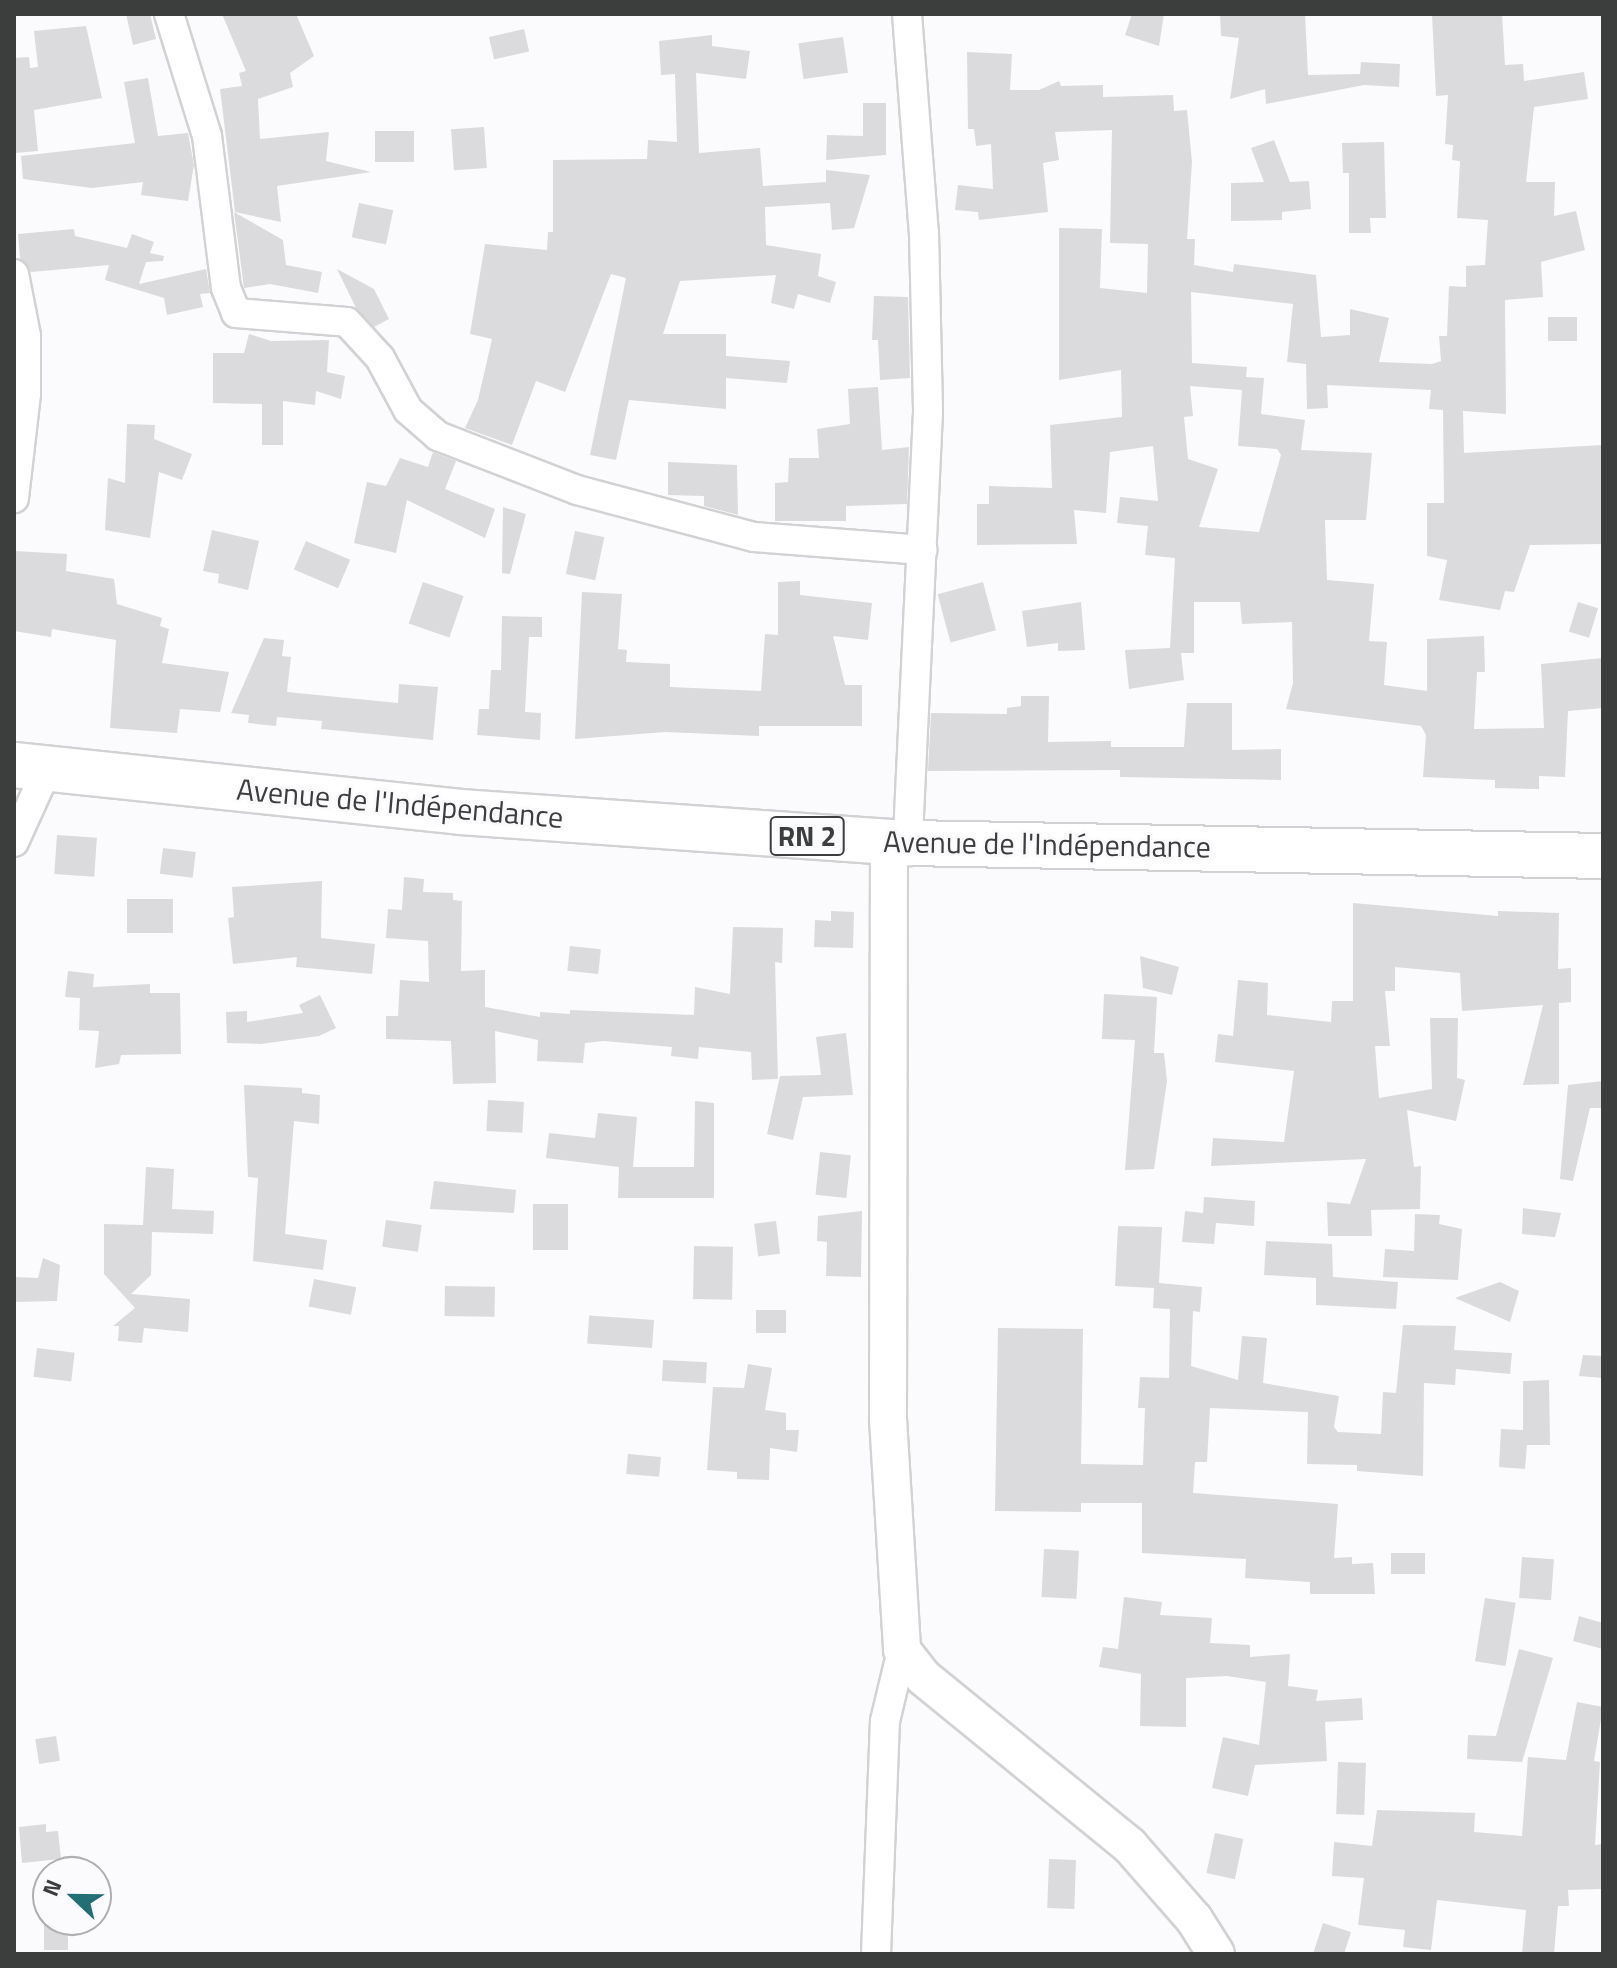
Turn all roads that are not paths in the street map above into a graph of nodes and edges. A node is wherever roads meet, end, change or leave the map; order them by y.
1 (169, 14) edge
2 (907, 14) edge
3 (14, 274) edge
4 (14, 498) edge
5 (922, 550) junction
6 (31, 766) edge
7 (14, 842) edge
8 (899, 842) junction
9 (1603, 856) edge
10 (902, 1650) junction
11 (876, 1954) edge
12 (1216, 1954) edge

1 - 5 street
2 - 5 street
3 - 4 street
5 - 8 street
6 - 7 street
6 - 8 main road, Avenue de l'Indépendance / RN 2
8 - 9 main road, Avenue de l'Indépendance / RN 2
8 - 10 street
10 - 11 street
10 - 12 street

